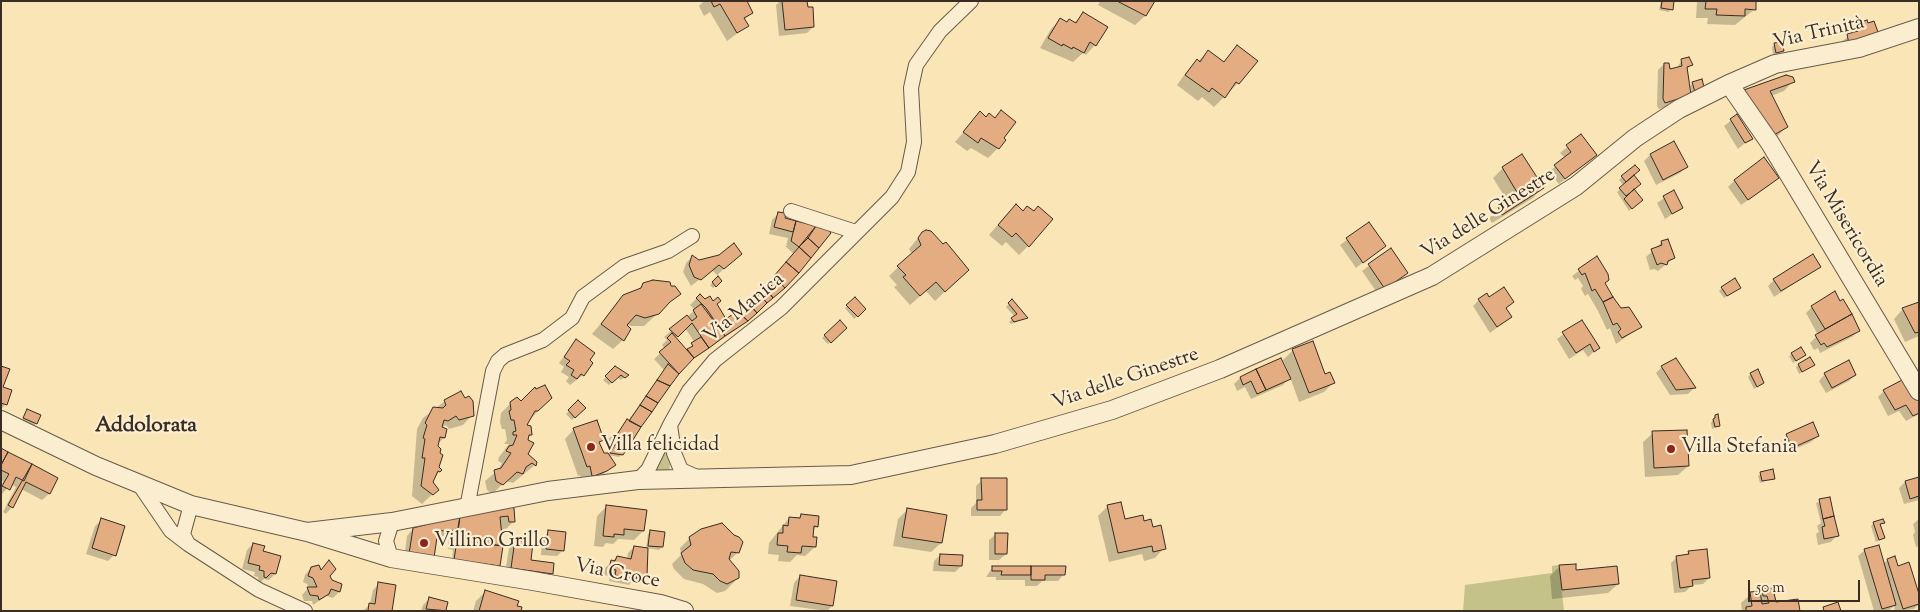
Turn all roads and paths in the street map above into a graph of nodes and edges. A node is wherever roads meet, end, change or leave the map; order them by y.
1 (971, 1) edge
2 (1919, 28) edge
3 (1729, 84) junction
4 (791, 211) dead end
5 (856, 232) junction
6 (692, 236) dead end
7 (1919, 391) edge
8 (1, 420) edge
9 (670, 425) junction
10 (638, 480) junction
11 (702, 480) junction
12 (138, 484) junction
13 (191, 505) junction
14 (466, 508) junction
15 (392, 522) junction
16 (307, 532) junction
17 (188, 544) junction
18 (391, 558) junction
19 (305, 611) edge
20 (684, 611) edge

1 - 5 street, Via Manica
2 - 3 street, Via Trinità
3 - 7 street, Via Misericordia
3 - 11 street, Via delle Ginestre
4 - 5 street
5 - 9 street, Via Manica
6 - 14 street
8 - 12 street, Via Croce
9 - 10 street, Via Manica
9 - 11 street
10 - 11 street, Via delle Ginestre
10 - 14 street, Via delle Ginestre
12 - 13 street, Via Croce
12 - 17 street
13 - 16 street, Via Croce
13 - 17 street
14 - 15 street, Via delle Ginestre
15 - 16 street, Via delle Ginestre
15 - 18 street
16 - 18 street, Via Croce
17 - 19 street
18 - 20 street, Via Croce

